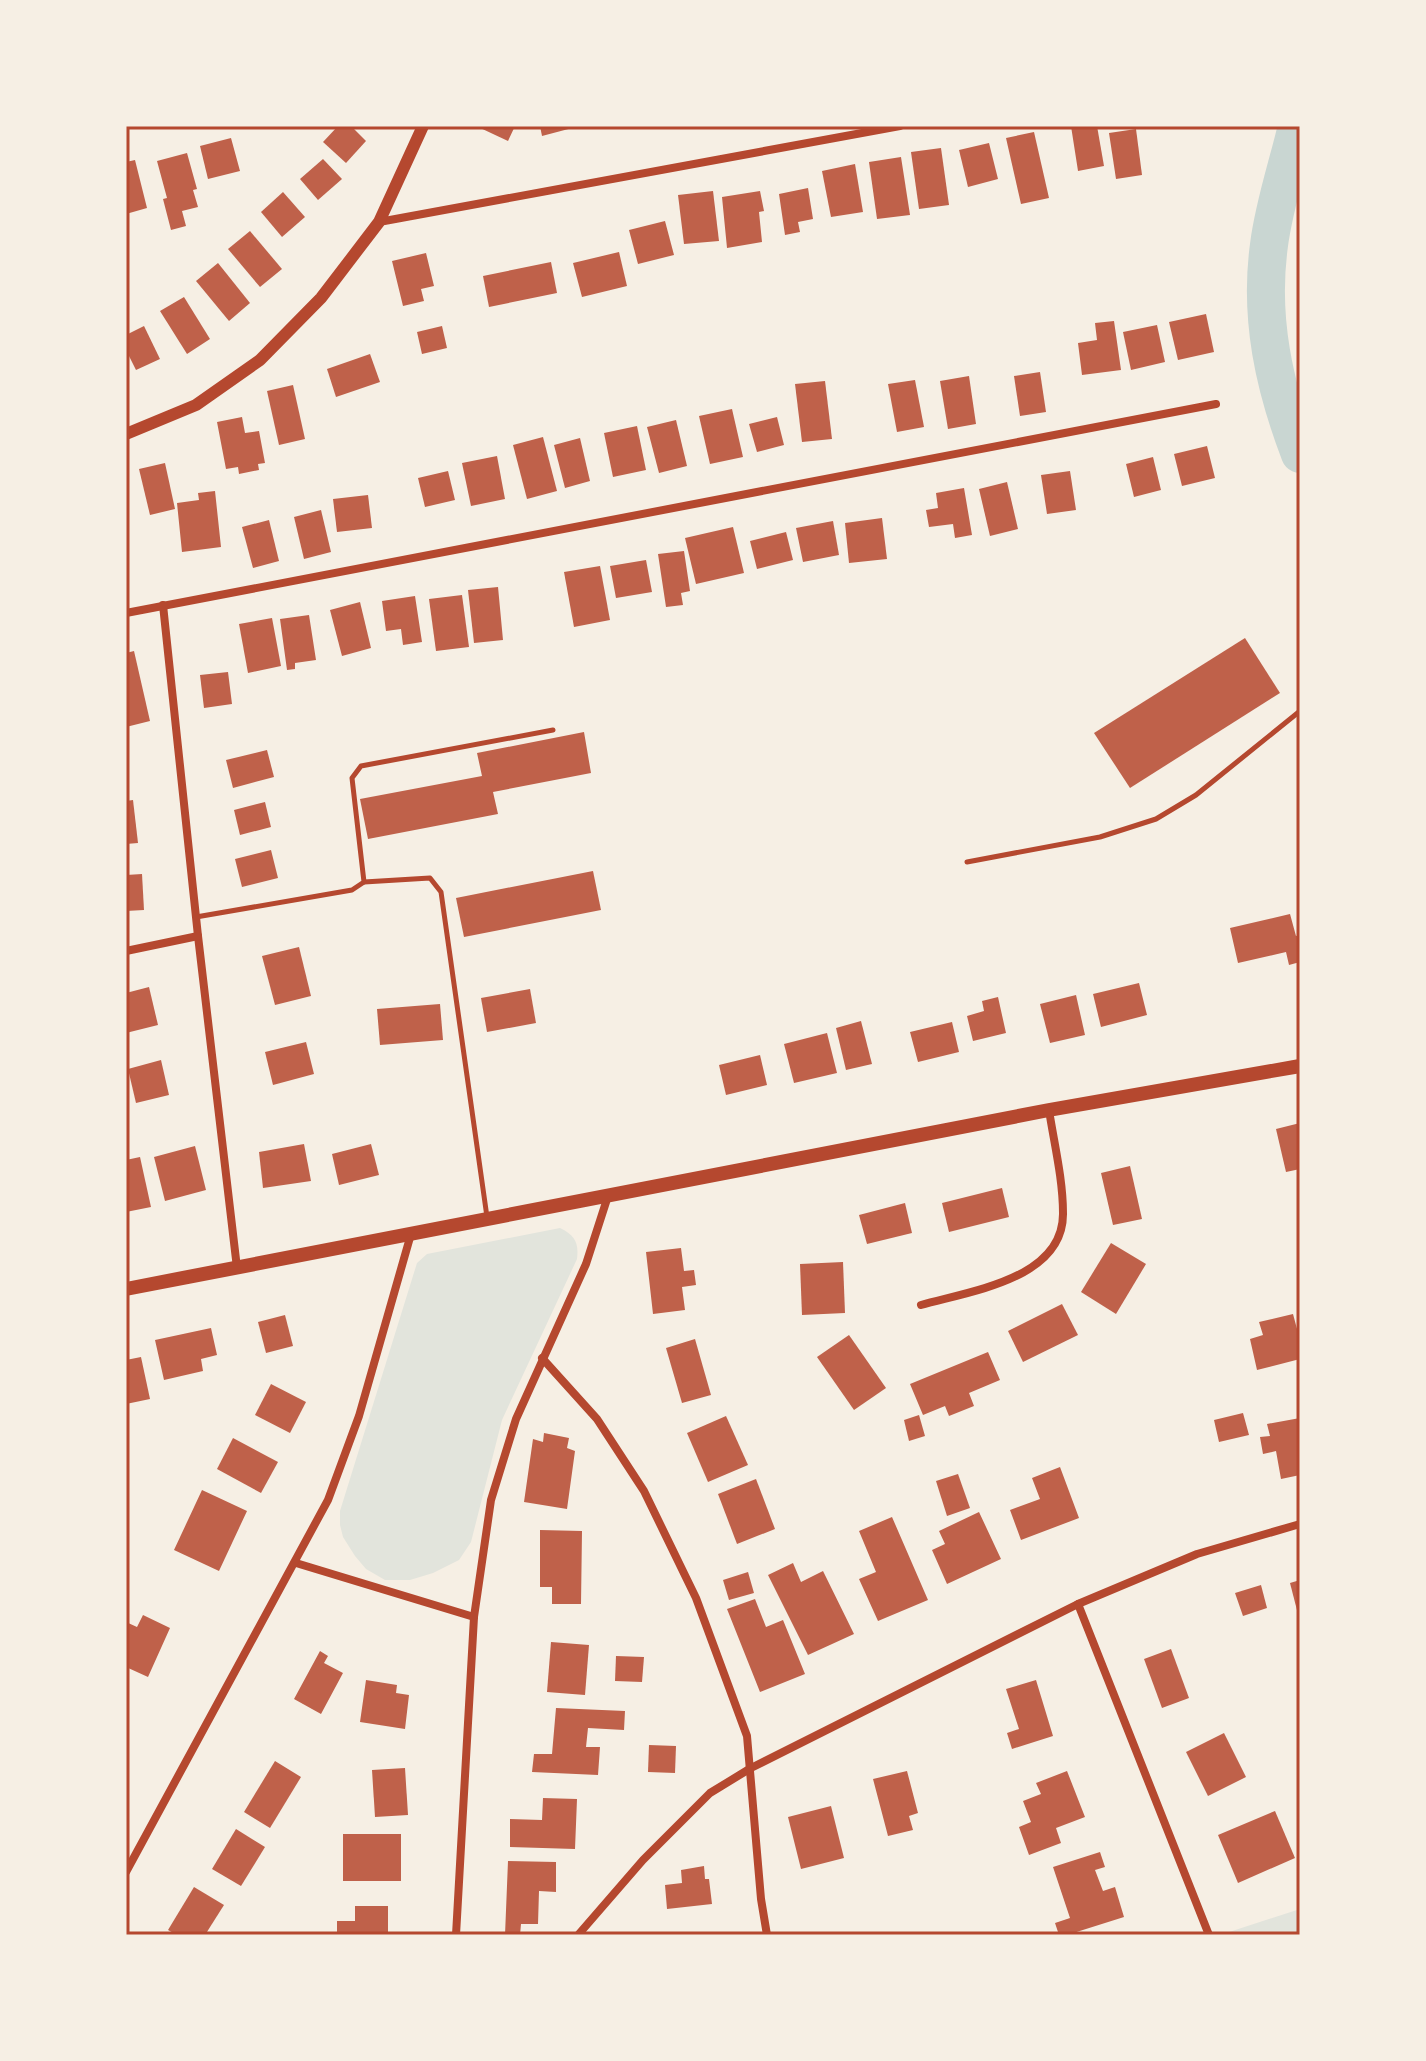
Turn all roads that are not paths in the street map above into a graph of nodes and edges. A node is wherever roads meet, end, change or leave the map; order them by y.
1 (423, 126) edge
2 (900, 126) edge
3 (379, 222) junction
4 (1216, 404) dead end
5 (126, 434) edge
6 (163, 605) junction
7 (126, 613) edge
8 (1300, 711) edge
9 (553, 730) dead end
10 (967, 862) dead end
11 (364, 882) junction
12 (196, 917) junction
13 (198, 936) junction
14 (126, 951) edge
15 (1300, 1066) edge
16 (1049, 1110) junction
17 (609, 1195) junction
18 (487, 1218) junction
19 (411, 1233) junction
20 (238, 1269) junction
21 (126, 1289) edge
22 (921, 1305) dead end
23 (542, 1358) junction
24 (1300, 1524) edge
25 (296, 1563) junction
26 (1078, 1604) junction
27 (474, 1617) junction
28 (751, 1768) junction
29 (126, 1872) edge
30 (456, 1935) edge
31 (578, 1935) edge
32 (767, 1935) edge
33 (1209, 1935) edge

1 - 3 street
2 - 3 street
3 - 5 street
4 - 6 street
6 - 7 street
6 - 12 street
8 - 10 lane
9 - 11 lane
11 - 12 lane
11 - 18 lane
12 - 13 street
13 - 14 street
13 - 20 street
15 - 16 main road
16 - 17 main road
16 - 22 street
17 - 18 main road
17 - 23 street
18 - 19 main road
19 - 20 main road
19 - 25 street
20 - 21 main road
23 - 27 street
23 - 28 street
24 - 26 street
25 - 27 street
25 - 29 street
26 - 28 street
26 - 33 street
27 - 30 street
28 - 31 street
28 - 32 street

